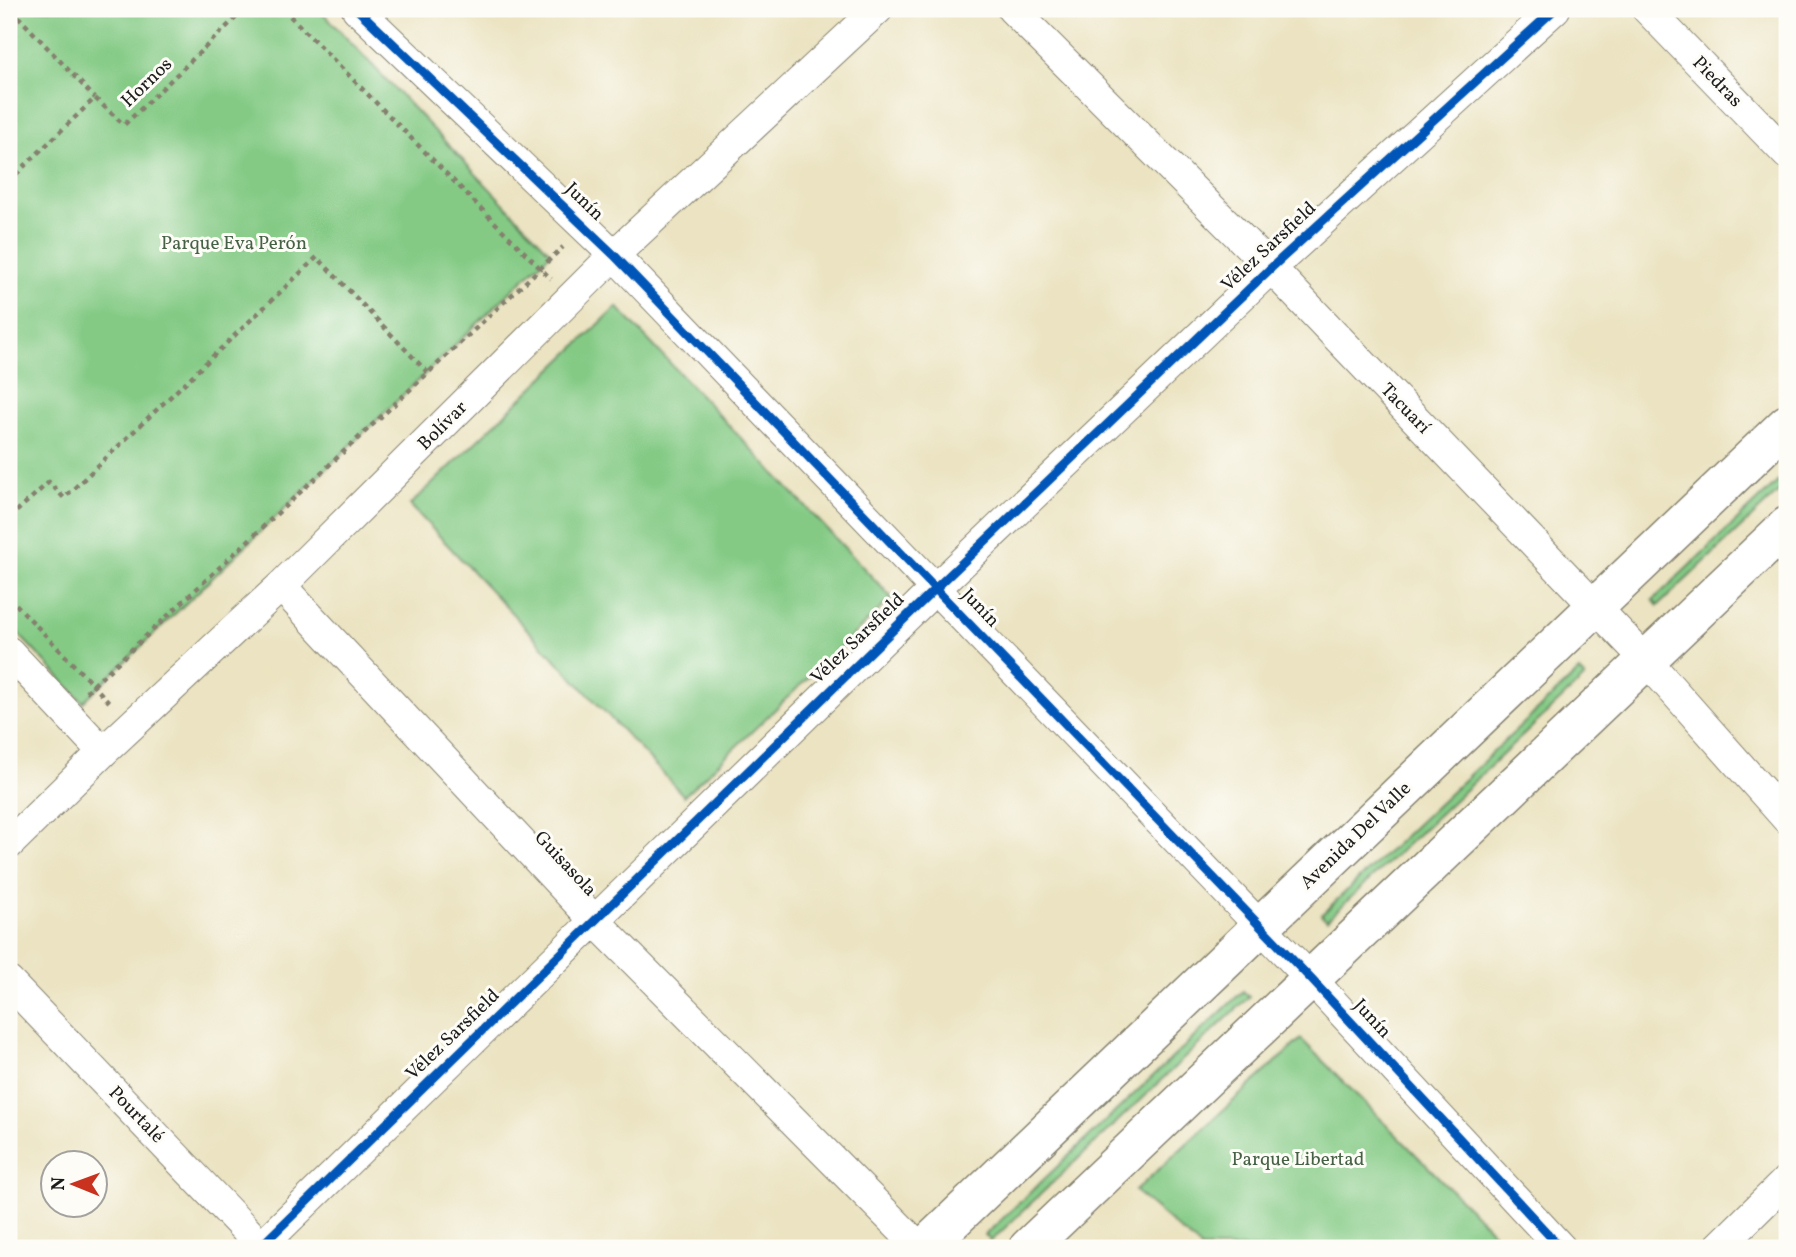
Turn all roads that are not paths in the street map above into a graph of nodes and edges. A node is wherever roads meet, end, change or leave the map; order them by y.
1 (358, 9) edge
2 (878, 9) edge
3 (1013, 9) edge
4 (1555, 9) edge
5 (1647, 9) edge
6 (1787, 155) edge
7 (614, 255) junction
8 (1271, 268) junction
9 (1787, 424) edge
10 (1787, 526) edge
11 (281, 586) junction
12 (936, 588) junction
13 (1594, 608) junction
14 (9, 652) edge
15 (1646, 660) junction
16 (103, 752) junction
17 (1787, 819) edge
18 (9, 844) edge
19 (595, 921) junction
20 (1260, 928) junction
21 (1311, 979) junction
22 (9, 982) edge
23 (1787, 1180) edge
24 (261, 1248) edge
25 (922, 1248) edge
26 (1028, 1248) edge
27 (1561, 1248) edge
28 (1718, 1248) edge

1 - 7 street, Junín
2 - 7 street, Bolívar
3 - 8 street, Tacuarí
4 - 8 street, Vélez Sarsfield
5 - 6 street, Piedras
7 - 11 street, Bolívar
7 - 12 street, Junín
8 - 12 street, Vélez Sarsfield
8 - 13 street, Tacuarí
9 - 13 main road, Avenida Del Valle
10 - 15 main road
11 - 16 street, Bolívar
11 - 19 street, Guisasola
12 - 19 street, Vélez Sarsfield
12 - 20 street, Junín
13 - 15 street, Tacuarí
13 - 20 main road, Avenida Del Valle
14 - 16 street
15 - 17 street, Tacuarí
15 - 21 main road
16 - 18 street, Bolívar
19 - 24 street, Vélez Sarsfield
19 - 25 street, Guisasola
20 - 21 street, Junín
20 - 25 main road, Avenida Del Valle
21 - 26 main road
21 - 27 street, Junín
22 - 24 street, Pourtalé
23 - 28 street

